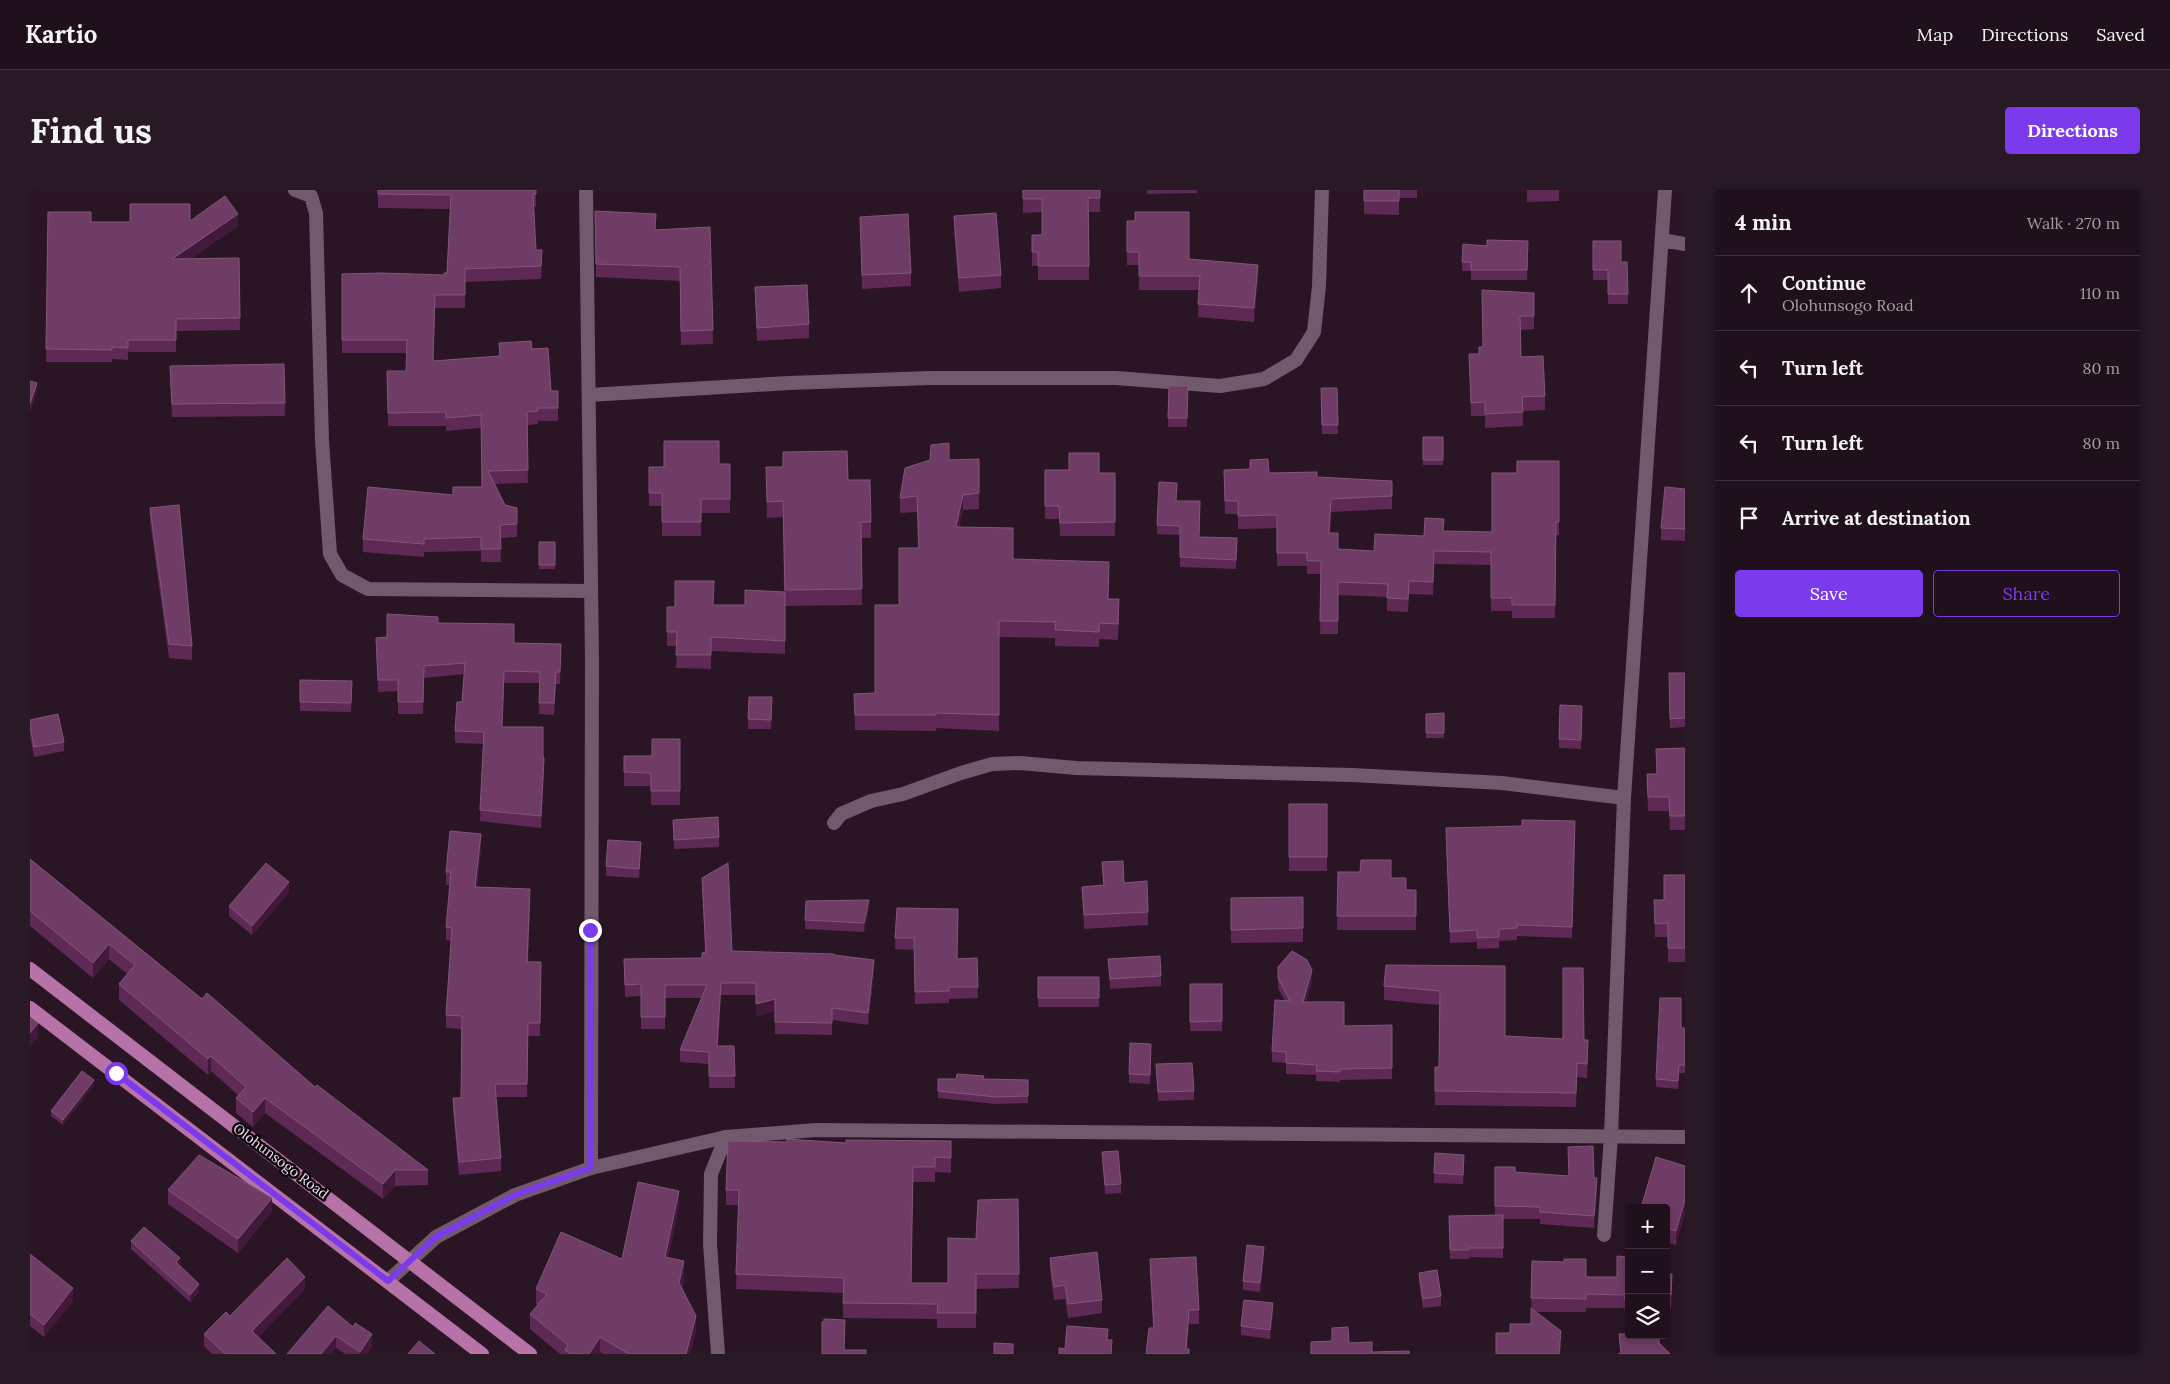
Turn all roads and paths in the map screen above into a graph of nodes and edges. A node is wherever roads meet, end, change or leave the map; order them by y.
1 (295, 190) edge
2 (586, 190) edge
3 (1322, 190) edge
4 (1665, 190) edge
5 (1662, 240) junction
6 (1685, 244) edge
7 (589, 395) junction
8 (591, 591) junction
9 (1624, 798) junction
10 (834, 823) dead end
11 (30, 969) edge
12 (30, 1008) edge
13 (1611, 1136) junction
14 (726, 1137) junction
15 (1685, 1137) edge
16 (590, 1168) junction
17 (1604, 1235) dead end
18 (410, 1260) junction
19 (388, 1281) junction
20 (482, 1354) edge
21 (530, 1354) edge
22 (718, 1354) edge

1 - 8 street
2 - 7 street
3 - 7 street
4 - 5 street
5 - 6 street
5 - 9 street
7 - 8 street
8 - 16 street
9 - 10 street
9 - 13 street
11 - 18 main road, Olohunsogo Road
12 - 19 main road
13 - 14 street
13 - 15 street
13 - 17 street
14 - 16 street
14 - 22 street
16 - 18 street
18 - 19 street
18 - 21 main road, Olohunsogo Road
19 - 20 main road

